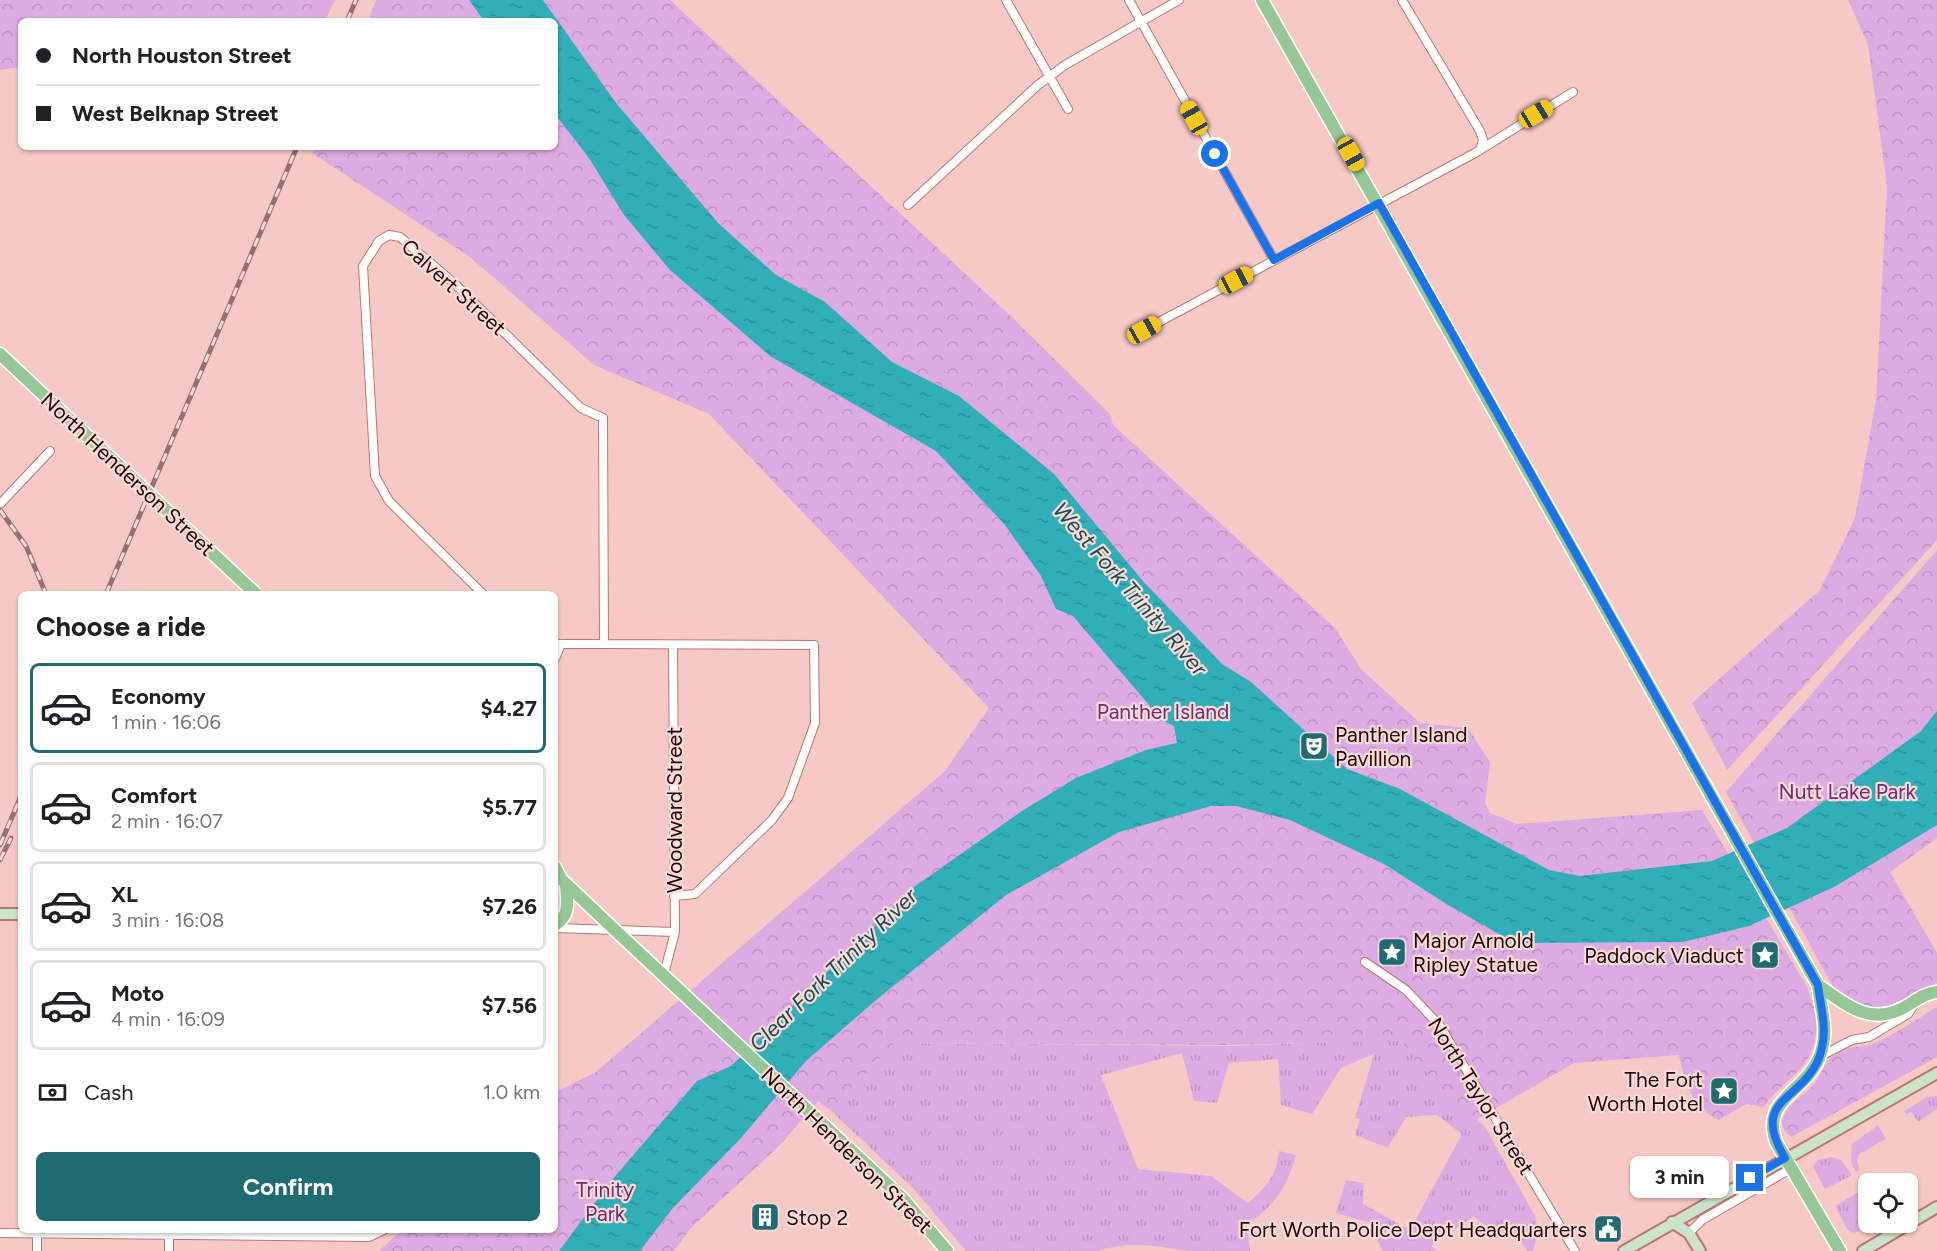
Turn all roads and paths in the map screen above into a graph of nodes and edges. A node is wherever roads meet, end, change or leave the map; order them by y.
1 (1006, 0) edge
2 (1129, 0) edge
3 (1179, 0) edge
4 (1262, 0) edge
5 (1402, 0) edge
6 (1142, 22) junction
7 (1049, 77) junction
8 (1573, 92) dead end
9 (1068, 109) dead end
10 (1481, 147) junction
11 (1379, 203) junction
12 (908, 205) dead end
13 (1274, 260) junction
14 (1144, 330) dead end
15 (0, 354) edge
16 (50, 452) dead end
17 (0, 504) edge
18 (253, 591) edge
19 (480, 591) edge
20 (558, 644) edge
21 (604, 644) junction
22 (673, 645) junction
23 (561, 880) edge
24 (674, 896) junction
25 (0, 914) edge
26 (18, 914) edge
27 (558, 924) edge
28 (558, 927) edge
29 (615, 930) junction
30 (675, 932) junction
31 (1365, 962) dead end
32 (664, 974) junction
33 (1818, 984) junction
34 (1937, 992) edge
35 (1917, 999) junction
36 (1819, 1057) junction
37 (1937, 1073) edge
38 (1789, 1163) junction
39 (1937, 1207) edge
40 (1672, 1222) junction
41 (18, 1232) edge
42 (0, 1233) edge
43 (37, 1233) edge
44 (169, 1233) edge
45 (304, 1233) edge
46 (378, 1233) edge
47 (1689, 1233) junction
48 (944, 1247) edge
49 (37, 1251) edge
50 (169, 1251) edge
51 (1575, 1251) edge
52 (1624, 1251) edge
53 (1700, 1251) edge
54 (1840, 1251) edge
55 (1863, 1251) edge

1 - 7 street
2 - 6 street
3 - 6 street
4 - 11 main road
5 - 10 street
6 - 7 street
6 - 13 street
7 - 9 street
7 - 12 street
8 - 10 street
10 - 11 street
11 - 13 street
11 - 33 main road
13 - 14 street
15 - 18 main road, North Henderson Street, bridge
16 - 17 street
19 - 21 street, Calvert Street
20 - 21 street
21 - 22 street
22 - 24 street, Woodward Street
22 - 24 street
23 - 27 main road
23 - 29 main road, North Henderson Street
24 - 30 street, Woodward Street
25 - 26 main road
28 - 29 street
29 - 30 street
29 - 32 main road, North Henderson Street
30 - 32 street, Woodward Street
31 - 51 street, North Taylor Street
32 - 48 main road, North Henderson Street
33 - 35 main road
33 - 36 main road
34 - 35 main road
35 - 36 street
36 - 38 main road
37 - 38 main road
38 - 40 main road
38 - 47 street
38 - 54 main road
39 - 55 main road
40 - 47 main road
40 - 52 main road
41 - 42 street
43 - 49 street
44 - 50 street
45 - 46 street
47 - 53 main road

